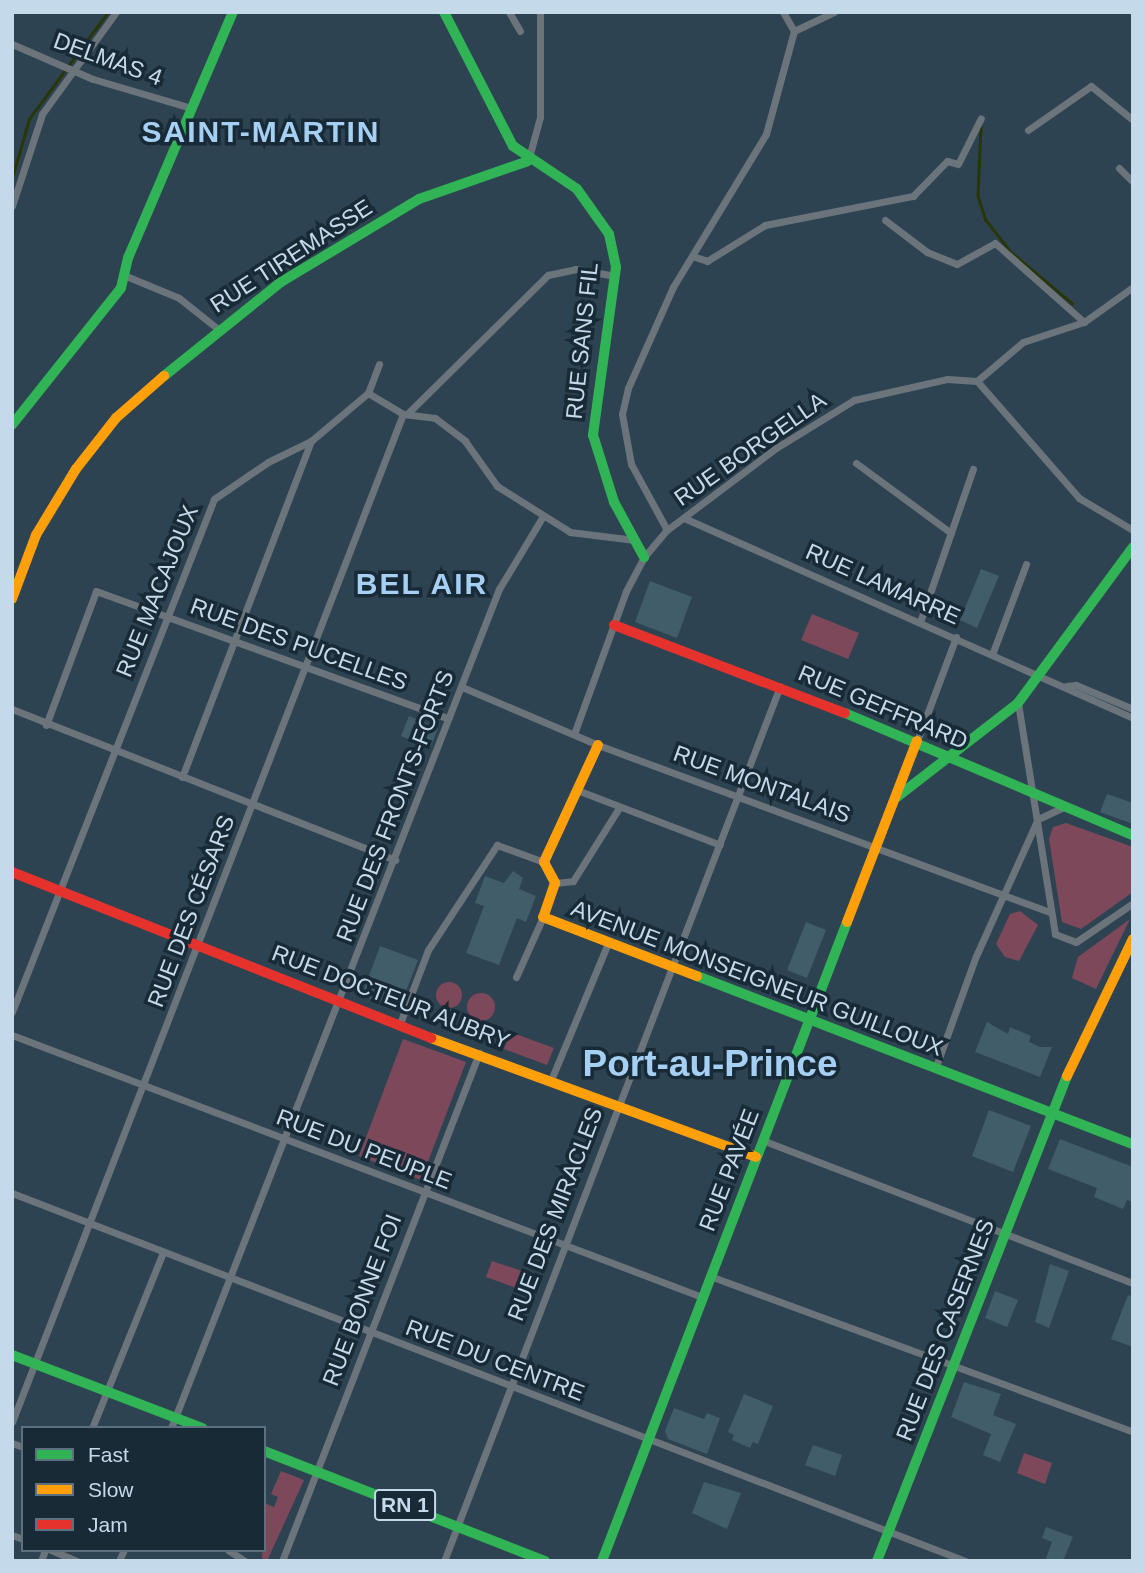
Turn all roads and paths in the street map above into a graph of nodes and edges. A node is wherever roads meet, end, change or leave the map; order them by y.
1 (116, 12) edge
2 (233, 12) edge
3 (444, 12) edge
4 (509, 12) edge
5 (540, 12) edge
6 (783, 12) edge
7 (834, 12) edge
8 (794, 31) junction
9 (520, 32) dead end
10 (12, 44) edge
11 (68, 67) junction
12 (191, 108) junction
13 (981, 118) dead end
14 (1133, 120) edge
15 (1028, 130) dead end
16 (528, 161) junction
17 (1119, 168) dead end
18 (1133, 182) edge
19 (12, 206) edge
20 (885, 220) dead end
21 (692, 256) junction
22 (126, 276) junction
23 (615, 276) junction
24 (1133, 287) edge
25 (1084, 322) junction
26 (218, 329) junction
27 (379, 364) dead end
28 (977, 381) junction
29 (368, 393) junction
30 (403, 414) junction
31 (12, 425) edge
32 (311, 441) junction
33 (856, 463) dead end
34 (973, 469) dead end
35 (543, 516) junction
36 (684, 518) junction
37 (667, 530) junction
38 (1133, 530) edge
39 (951, 533) junction
40 (635, 540) junction
41 (1133, 547) edge
42 (644, 557) junction
43 (1026, 564) dead end
44 (12, 599) edge
45 (167, 616) junction
46 (920, 622) junction
47 (614, 625) junction
48 (956, 637) junction
49 (235, 641) junction
50 (993, 652) junction
51 (307, 667) junction
52 (1043, 675) junction
53 (780, 686) junction
54 (1066, 686) junction
55 (462, 687) junction
56 (1017, 703) junction
57 (12, 709) edge
58 (1133, 709) edge
59 (1133, 718) edge
60 (449, 719) junction
61 (46, 725) junction
62 (573, 734) junction
63 (917, 741) junction
64 (597, 745) junction
65 (115, 752) junction
66 (951, 757) junction
67 (182, 777) junction
68 (577, 790) junction
69 (740, 794) junction
70 (1033, 794) junction
71 (897, 798) junction
72 (253, 805) junction
73 (1064, 807) junction
74 (619, 808) junction
75 (1038, 819) junction
76 (1133, 835) edge
77 (720, 845) junction
78 (878, 847) junction
79 (395, 860) junction
80 (544, 862) junction
81 (12, 872) edge
82 (555, 883) junction
83 (62, 891) junction
84 (1004, 892) junction
85 (1133, 904) edge
86 (1051, 913) junction
87 (543, 917) junction
88 (1133, 939) edge
89 (608, 943) junction
90 (199, 946) junction
91 (669, 965) junction
92 (516, 977) dead end
93 (339, 1001) junction
94 (12, 1012) edge
95 (810, 1020) junction
96 (399, 1026) junction
97 (12, 1035) edge
98 (479, 1053) junction
99 (935, 1069) junction
100 (551, 1080) junction
101 (144, 1084) junction
102 (617, 1106) junction
103 (1050, 1113) junction
104 (283, 1139) junction
105 (762, 1140) junction
106 (1133, 1144) edge
107 (756, 1157) junction
108 (425, 1192) junction
109 (12, 1193) edge
110 (94, 1223) junction
111 (1005, 1234) junction
112 (562, 1246) junction
113 (163, 1252) junction
114 (710, 1276) junction
115 (229, 1278) junction
116 (1133, 1283) edge
117 (702, 1297) junction
118 (369, 1334) junction
119 (12, 1355) edge
120 (35, 1364) junction
121 (954, 1364) junction
122 (510, 1385) junction
123 (106, 1392) junction
124 (12, 1422) edge
125 (173, 1423) edge
126 (93, 1426) edge
127 (190, 1426) edge
128 (1133, 1432) edge
129 (650, 1440) junction
130 (266, 1452) edge
131 (317, 1471) junction
132 (457, 1525) junction
133 (889, 1531) junction
134 (56, 1552) edge
135 (77, 1561) edge
136 (282, 1561) edge
137 (443, 1561) edge
138 (545, 1561) edge
139 (603, 1561) edge
140 (877, 1561) edge
141 (965, 1561) edge

1 - 11 street
2 - 12 street
3 - 16 street, RUE SANS FIL
4 - 9 street
5 - 16 street
6 - 8 street
7 - 8 street
8 - 21 street
10 - 11 street, DELMAS 4
11 - 12 street, DELMAS 4
11 - 19 street
12 - 22 street
13 - 21 street
14 - 15 street
16 - 23 street, RUE SANS FIL
16 - 26 street, RUE TIREMASSE
17 - 18 street
20 - 25 street
21 - 37 street
22 - 26 street
22 - 31 street
23 - 30 street
23 - 40 street, RUE SANS FIL
24 - 25 street
25 - 28 street
26 - 44 street, RUE TIREMASSE
27 - 29 street
28 - 36 street, RUE BORGELLA
28 - 38 street
29 - 30 street
29 - 32 street, RUE MACAJOUX
30 - 35 street
30 - 51 street, RUE DES CÉSARS
32 - 45 street, RUE MACAJOUX
32 - 49 street
33 - 39 street
34 - 39 street
35 - 40 street
35 - 55 street, RUE DES FRONTS-FORTS
36 - 37 street, RUE BORGELLA
36 - 46 street, RUE LAMARRE
37 - 42 street, RUE BORGELLA
39 - 46 street
40 - 42 street, RUE SANS FIL
41 - 52 street
42 - 47 street, RUE BORGELLA
43 - 50 street
45 - 49 street, RUE DES PUCELLES
45 - 61 street, RUE DES PUCELLES
45 - 65 street, RUE MACAJOUX
46 - 48 street, RUE LAMARRE
47 - 53 street, RUE GEFFRARD
47 - 62 street, RUE BORGELLA
48 - 50 street, RUE LAMARRE
48 - 63 street, RUE PAVÉE
49 - 51 street, RUE DES PUCELLES
49 - 67 street
50 - 52 street, RUE LAMARRE
51 - 60 street, RUE DES PUCELLES
51 - 72 street, RUE DES CÉSARS
52 - 54 street, RUE LAMARRE
52 - 56 street
53 - 63 street, RUE GEFFRARD
53 - 69 street, RUE DES MIRACLES
54 - 58 street, RUE LAMARRE
54 - 59 street, RUE LAMARRE
55 - 60 street, RUE DES FRONTS-FORTS
55 - 62 street, RUE MONTALAIS
56 - 66 street
56 - 70 street
57 - 61 street
60 - 79 street, RUE DES FRONTS-FORTS
61 - 65 street
62 - 64 street, RUE MONTALAIS
63 - 66 street, RUE GEFFRARD
63 - 71 street, RUE PAVÉE
64 - 68 street
64 - 69 street, RUE MONTALAIS
65 - 67 street
65 - 83 street, RUE MACAJOUX
66 - 70 street, RUE GEFFRARD
66 - 71 street
67 - 72 street
68 - 74 street
68 - 80 street
69 - 77 street, RUE DES MIRACLES
69 - 78 street, RUE MONTALAIS
70 - 73 street, RUE GEFFRARD
70 - 75 street
71 - 78 street, RUE PAVÉE
72 - 79 street
72 - 90 street, RUE DES CÉSARS
73 - 75 street
73 - 76 street, RUE GEFFRARD
74 - 77 street
74 - 82 street
75 - 84 street
75 - 86 street
77 - 91 street, RUE DES MIRACLES
78 - 84 street, RUE MONTALAIS
78 - 95 street, RUE PAVÉE
79 - 93 street, RUE DES FRONTS-FORTS
80 - 82 street, AVENUE MONSEIGNEUR GUILLOUX
80 - 96 street
81 - 83 street, RUE DOCTEUR AUBRY
82 - 87 street, AVENUE MONSEIGNEUR GUILLOUX
83 - 90 street, RUE DOCTEUR AUBRY
83 - 94 street, RUE MACAJOUX
84 - 86 street, RUE MONTALAIS
84 - 99 street
85 - 86 street
87 - 89 street, AVENUE MONSEIGNEUR GUILLOUX
87 - 92 street
88 - 103 street, RUE DES CASERNES
89 - 91 street, AVENUE MONSEIGNEUR GUILLOUX
89 - 100 street
90 - 93 street, RUE DOCTEUR AUBRY
90 - 101 street, RUE DES CÉSARS
91 - 95 street, AVENUE MONSEIGNEUR GUILLOUX
91 - 102 street, RUE DES MIRACLES
93 - 96 street, RUE DOCTEUR AUBRY
93 - 104 street, RUE DES FRONTS-FORTS
95 - 99 street, AVENUE MONSEIGNEUR GUILLOUX
95 - 105 street, RUE PAVÉE
96 - 98 street, RUE DOCTEUR AUBRY
97 - 101 street, RUE DU PEUPLE
98 - 100 street, RUE DOCTEUR AUBRY
98 - 108 street, RUE BONNE FOI
99 - 103 street, AVENUE MONSEIGNEUR GUILLOUX
100 - 102 street, RUE DOCTEUR AUBRY
101 - 104 street, RUE DU PEUPLE
101 - 110 street, RUE DES CÉSARS
102 - 107 street, RUE DOCTEUR AUBRY
102 - 112 street, RUE DES MIRACLES
103 - 106 street, AVENUE MONSEIGNEUR GUILLOUX
103 - 111 street, RUE DES CASERNES
104 - 108 street, RUE DU PEUPLE
104 - 115 street, RUE DES FRONTS-FORTS
105 - 107 street, RUE PAVÉE
105 - 111 street
107 - 114 street, RUE PAVÉE
108 - 112 street, RUE DU PEUPLE
108 - 118 street, RUE BONNE FOI
109 - 110 street, RUE DU CENTRE
110 - 113 street, RUE DU CENTRE
110 - 120 street, RUE DES CÉSARS
111 - 116 street
111 - 121 street, RUE DES CASERNES
112 - 117 street, RUE DU PEUPLE
112 - 122 street, RUE DES MIRACLES
113 - 115 street, RUE DU CENTRE
113 - 123 street
114 - 117 street, RUE PAVÉE
114 - 121 street
115 - 118 street, RUE DU CENTRE
115 - 125 street, RUE DES FRONTS-FORTS
117 - 129 street, RUE PAVÉE
118 - 122 street, RUE DU CENTRE
118 - 131 street, RUE BONNE FOI
119 - 120 street
120 - 123 street
120 - 124 street, RUE DES CÉSARS
121 - 128 street
121 - 133 street, RUE DES CASERNES
122 - 129 street, RUE DU CENTRE
122 - 132 street, RUE DES MIRACLES
123 - 125 street
123 - 126 street
125 - 127 street
129 - 133 street, RUE DU CENTRE
129 - 139 street, RUE PAVÉE
130 - 131 street, RN 1
131 - 132 street, RN 1
131 - 136 street, RUE BONNE FOI
132 - 137 street, RUE DES MIRACLES
132 - 138 street, RN 1
133 - 140 street, RUE DES CASERNES
133 - 141 street, RUE DU CENTRE
134 - 135 street

